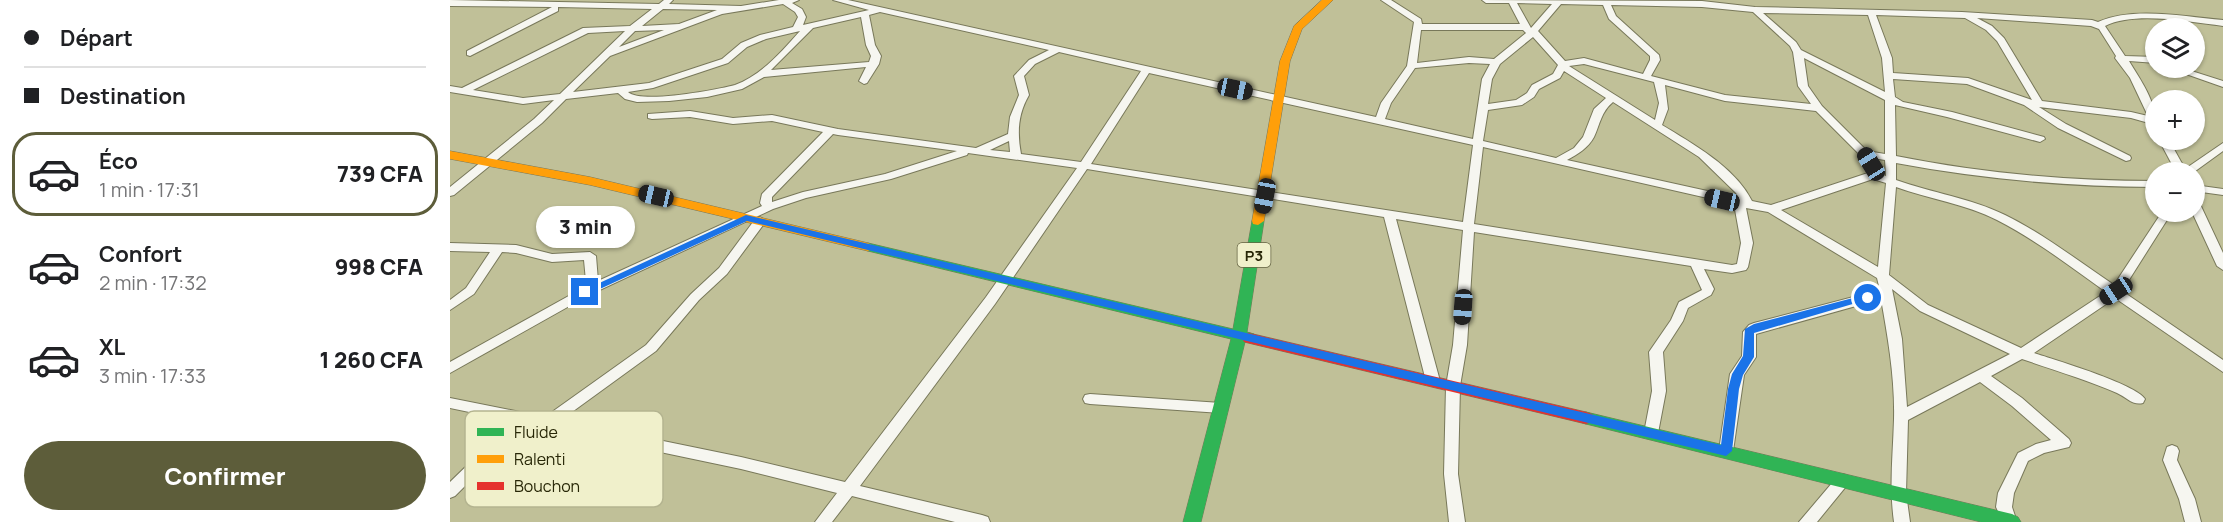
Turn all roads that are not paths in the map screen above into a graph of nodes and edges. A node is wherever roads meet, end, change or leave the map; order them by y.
1 (465, 0) edge
2 (689, 0) edge
3 (795, 0) edge
4 (837, 0) edge
5 (1328, 0) edge
6 (1385, 0) edge
7 (1486, 0) edge
8 (1512, 1) edge
9 (784, 2) junction
10 (1557, 3) junction
11 (1606, 3) junction
12 (452, 4) edge
13 (666, 4) edge
14 (559, 7) junction
15 (739, 8) junction
16 (880, 10) junction
17 (1755, 10) junction
18 (1871, 13) junction
19 (864, 14) junction
20 (1962, 15) junction
21 (2223, 23) edge
22 (2100, 25) junction
23 (680, 27) junction
24 (808, 27) junction
25 (1417, 27) junction
26 (632, 29) junction
27 (797, 29) junction
28 (1530, 31) junction
29 (1059, 49) junction
30 (1798, 52) junction
31 (470, 53) dead end
32 (607, 55) junction
33 (2120, 58) junction
34 (2145, 59) edge
35 (1496, 62) junction
36 (874, 64) junction
37 (1563, 64) junction
38 (1412, 66) junction
39 (1146, 70) junction
40 (761, 74) junction
41 (1646, 76) junction
42 (1888, 76) junction
43 (2205, 78) edge
44 (1658, 79) junction
45 (864, 81) dead end
46 (2223, 84) edge
47 (450, 89) edge
48 (465, 90) junction
49 (622, 91) junction
50 (1612, 97) junction
51 (560, 98) junction
52 (1279, 99) junction
53 (1890, 100) junction
54 (2145, 100) edge
55 (2024, 102) junction
56 (2039, 104) junction
57 (1483, 108) junction
58 (1819, 108) junction
59 (652, 116) dead end
60 (2145, 119) edge
61 (1379, 122) junction
62 (1656, 126) junction
63 (831, 130) junction
64 (1012, 136) junction
65 (2040, 139) dead end
66 (1477, 144) junction
67 (2223, 146) edge
68 (972, 152) junction
69 (1864, 153) junction
70 (450, 154) edge
71 (1016, 157) junction
72 (1890, 158) junction
73 (2126, 158) dead end
74 (486, 161) junction
75 (1556, 162) junction
76 (2201, 162) edge
77 (1086, 166) junction
78 (1878, 176) junction
79 (1891, 183) junction
80 (2145, 184) edge
81 (2205, 190) edge
82 (2223, 192) edge
83 (450, 193) edge
84 (1265, 196) junction
85 (1744, 204) junction
86 (770, 207) junction
87 (1772, 209) junction
88 (1389, 214) junction
89 (753, 219) junction
90 (2160, 222) edge
91 (2202, 222) edge
92 (1467, 226) junction
93 (450, 247) edge
94 (499, 248) junction
95 (1697, 266) junction
96 (2223, 266) edge
97 (1883, 276) junction
98 (1004, 280) junction
99 (589, 290) junction
100 (2116, 291) junction
101 (1886, 293) junction
102 (450, 306) edge
103 (1239, 336) junction
104 (2020, 352) junction
105 (2223, 367) edge
106 (450, 368) edge
107 (1980, 375) junction
108 (1433, 381) junction
109 (1453, 386) junction
110 (1090, 399) dead end
111 (2138, 399) dead end
112 (450, 403) edge
113 (1221, 408) junction
114 (487, 411) edge
115 (564, 411) edge
116 (1901, 417) junction
117 (1651, 433) junction
118 (663, 447) edge
119 (1726, 451) junction
120 (2172, 451) dead end
121 (465, 477) edge
122 (1843, 480) junction
123 (848, 490) junction
124 (450, 492) edge
125 (1898, 494) junction
126 (823, 522) edge
127 (982, 522) edge
128 (1192, 522) edge
129 (1457, 522) edge
130 (1807, 522) edge
131 (1902, 522) edge
132 (2010, 522) edge
133 (2193, 522) edge

1 - 12 street
2 - 13 street
3 - 9 street
4 - 16 street
5 - 52 street, P3
6 - 25 street
7 - 8 street
8 - 10 street
8 - 28 street
9 - 15 street
9 - 27 street
10 - 11 street
10 - 28 street
11 - 17 street
11 - 41 street
12 - 14 street
13 - 14 street
13 - 15 street
13 - 26 street
14 - 31 street
15 - 23 street
16 - 19 street
16 - 29 street
17 - 18 street
17 - 30 street
18 - 20 street
18 - 42 street
19 - 24 street
19 - 36 street
20 - 22 street
20 - 56 street
21 - 22 street
22 - 33 street
23 - 26 street
23 - 32 street
24 - 27 street
24 - 40 street
25 - 28 street
25 - 38 street
26 - 32 street
26 - 48 street
27 - 49 street
28 - 35 street
28 - 37 street
29 - 39 street
29 - 64 street
30 - 53 street
30 - 58 street
32 - 51 street
33 - 34 street
33 - 54 street
35 - 38 street
35 - 57 street
36 - 40 street
36 - 45 street
37 - 41 street
37 - 50 street
37 - 57 street
38 - 61 street
39 - 52 street
39 - 77 street
40 - 49 street
41 - 44 street
42 - 53 street
42 - 55 street
43 - 46 street
44 - 58 street
44 - 62 street
47 - 48 street
48 - 51 street
49 - 51 street
50 - 62 street
50 - 75 street
51 - 74 street
52 - 61 street
52 - 84 street, P3
53 - 65 street
53 - 72 street
55 - 56 street
55 - 73 street
56 - 60 street
57 - 66 street
58 - 69 street
59 - 63 street
61 - 66 street
62 - 85 street
63 - 68 street
63 - 86 street
64 - 68 street
64 - 71 street
66 - 75 street
66 - 92 street
67 - 76 street
68 - 71 street
68 - 86 street
69 - 72 street
69 - 78 street
70 - 74 street
71 - 77 street
72 - 79 street
72 - 80 street
74 - 83 street
74 - 89 street
75 - 85 street
77 - 84 street
77 - 98 street
78 - 79 street
78 - 87 street
79 - 97 street
79 - 100 street
81 - 82 street
84 - 88 street
84 - 103 street, P3
85 - 87 street
85 - 95 street
86 - 89 street
87 - 97 street
88 - 92 street
88 - 108 street
89 - 98 street
89 - 99 street
89 - 115 street
90 - 100 street
91 - 96 street
92 - 95 street
92 - 109 street
93 - 94 street
94 - 99 street
94 - 102 street
95 - 117 street
97 - 101 street
97 - 104 street
98 - 103 street
98 - 123 street
99 - 106 street
100 - 104 street
100 - 105 street
101 - 116 street
101 - 119 street
103 - 108 street
103 - 113 street, P3
104 - 107 street
104 - 111 street
107 - 116 street
107 - 132 street
108 - 109 street
109 - 117 street
109 - 129 street
110 - 113 street
112 - 114 street
113 - 128 street, P3
116 - 125 street
117 - 119 street
118 - 123 street
119 - 122 street
120 - 133 street
121 - 124 street
122 - 125 street
122 - 130 street
123 - 126 street
123 - 127 street
125 - 131 street
125 - 132 street

